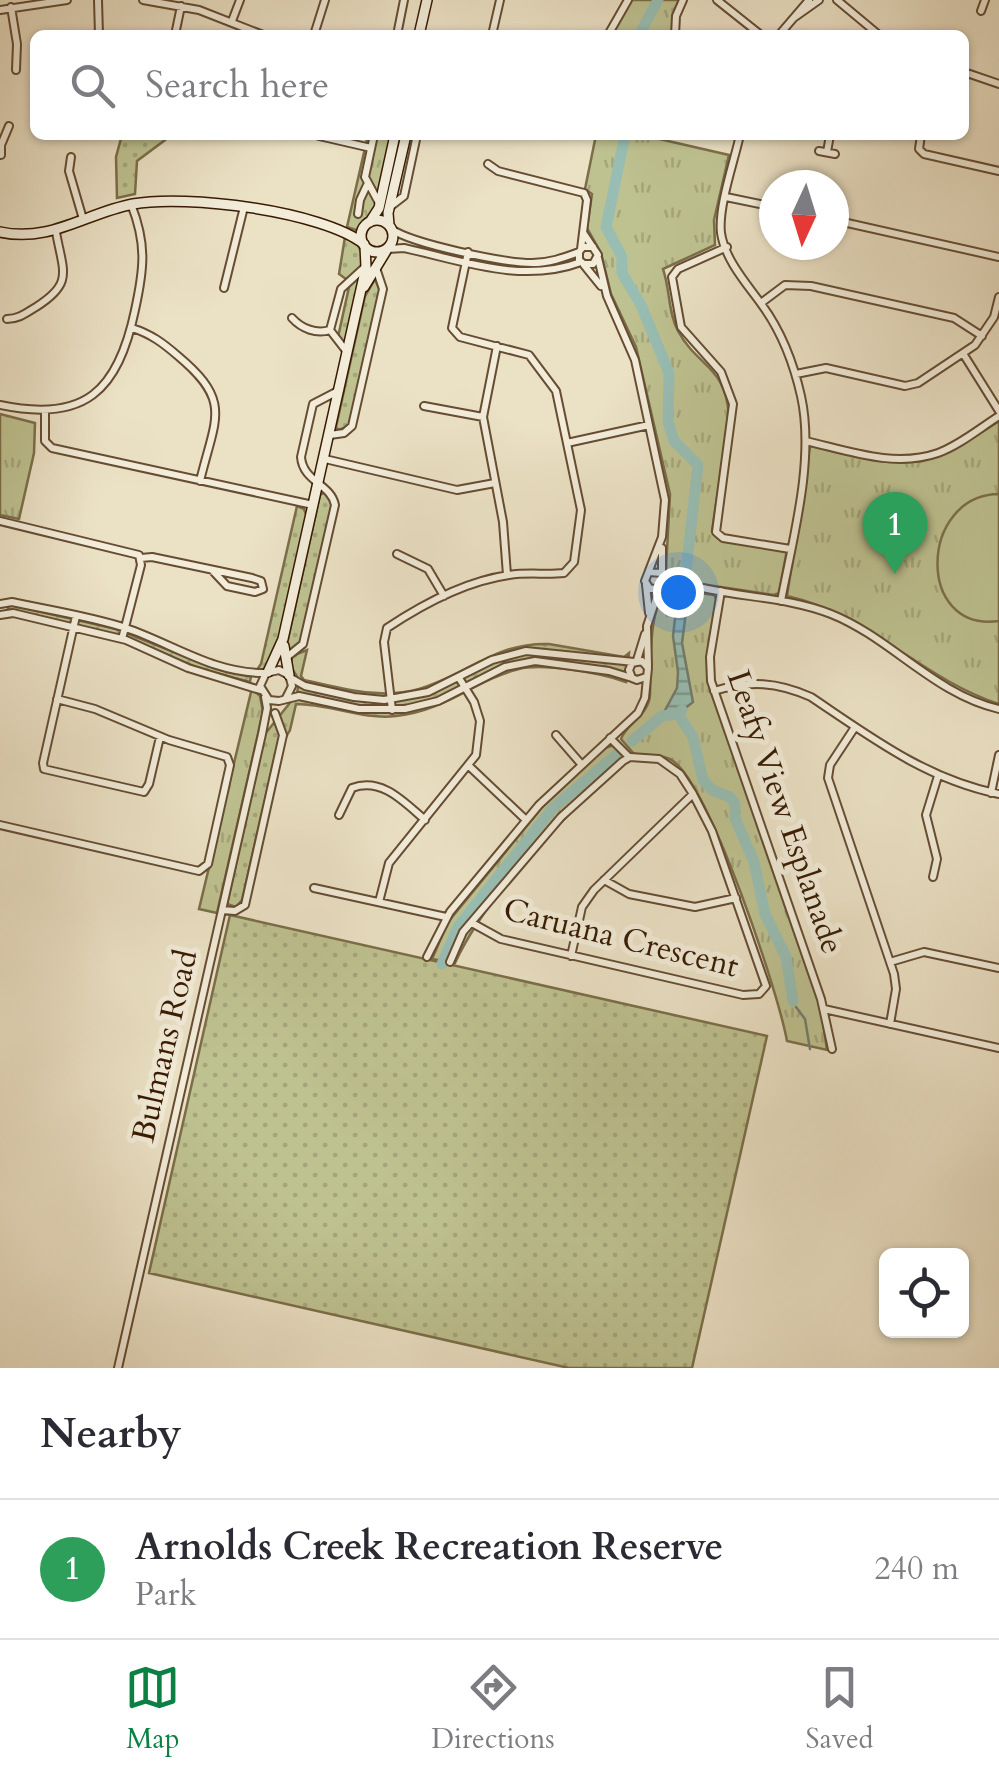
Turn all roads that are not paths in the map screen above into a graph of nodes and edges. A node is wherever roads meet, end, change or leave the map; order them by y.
1 (67, 0) edge
2 (98, 0) edge
3 (143, 0) edge
4 (240, 0) edge
5 (325, 0) edge
6 (404, 0) edge
7 (427, 0) edge
8 (500, 0) edge
9 (628, 0) edge
10 (683, 0) edge
11 (716, 0) edge
12 (809, 0) edge
13 (819, 0) edge
14 (836, 0) edge
15 (985, 0) edge
16 (181, 6) junction
17 (11, 8) junction
18 (0, 10) edge
19 (981, 12) dead end
20 (794, 18) junction
21 (232, 21) junction
22 (98, 30) edge
23 (176, 30) edge
24 (252, 30) edge
25 (316, 30) edge
26 (398, 30) edge
27 (420, 30) edge
28 (493, 30) edge
29 (611, 30) edge
30 (676, 30) edge
31 (755, 30) edge
32 (783, 30) edge
33 (874, 30) edge
34 (16, 70) dead end
35 (969, 74) edge
36 (999, 84) edge
37 (9, 126) dead end
38 (1, 140) edge
39 (336, 140) edge
40 (373, 140) edge
41 (394, 140) edge
42 (404, 140) edge
43 (417, 140) edge
44 (739, 140) edge
45 (829, 140) edge
46 (920, 140) edge
47 (371, 148) junction
48 (827, 152) dead end
49 (2, 155) edge
50 (71, 157) dead end
51 (488, 164) dead end
52 (999, 171) edge
53 (726, 197) junction
54 (377, 199) junction
55 (131, 204) junction
56 (759, 204) edge
57 (244, 207) junction
58 (358, 214) dead end
59 (84, 220) junction
60 (849, 223) edge
61 (368, 224) junction
62 (390, 228) junction
63 (582, 228) junction
64 (342, 230) junction
65 (0, 232) edge
66 (56, 232) junction
67 (364, 245) junction
68 (592, 246) junction
69 (727, 247) junction
70 (387, 250) junction
71 (580, 250) junction
72 (468, 252) junction
73 (598, 258) junction
74 (999, 258) edge
75 (466, 262) junction
76 (583, 263) junction
77 (371, 267) junction
78 (224, 288) dead end
79 (607, 296) junction
80 (999, 297) edge
81 (761, 303) junction
82 (292, 318) dead end
83 (7, 319) dead end
84 (132, 328) junction
85 (330, 330) junction
86 (982, 336) junction
87 (497, 346) junction
88 (347, 352) junction
89 (964, 355) junction
90 (796, 374) junction
91 (340, 390) junction
92 (0, 405) edge
93 (424, 406) dead end
94 (45, 412) junction
95 (999, 413) edge
96 (482, 417) junction
97 (649, 425) junction
98 (330, 435) junction
99 (568, 442) junction
100 (806, 442) junction
101 (325, 460) junction
102 (200, 480) junction
103 (495, 483) junction
104 (319, 486) junction
105 (313, 506) junction
106 (0, 521) edge
107 (662, 537) junction
108 (790, 548) junction
109 (397, 554) dead end
110 (141, 558) junction
111 (212, 570) junction
112 (649, 572) junction
113 (507, 575) junction
114 (663, 575) junction
115 (646, 585) junction
116 (661, 588) junction
117 (701, 588) junction
118 (721, 591) junction
119 (444, 596) junction
120 (782, 601) junction
121 (0, 604) edge
122 (649, 614) junction
123 (0, 615) edge
124 (76, 616) junction
125 (647, 626) junction
126 (74, 627) junction
127 (127, 628) junction
128 (283, 638) junction
129 (122, 639) junction
130 (286, 658) junction
131 (635, 661) junction
132 (648, 668) junction
133 (267, 672) junction
134 (290, 676) junction
135 (646, 677) junction
136 (459, 678) junction
137 (633, 678) junction
138 (466, 688) junction
139 (714, 691) junction
140 (646, 692) junction
141 (263, 694) junction
142 (58, 699) junction
143 (285, 699) junction
144 (390, 699) junction
145 (999, 709) edge
146 (392, 710) junction
147 (274, 712) junction
148 (855, 727) junction
149 (262, 734) junction
150 (556, 735) dead end
151 (160, 737) junction
152 (610, 738) junction
153 (999, 755) edge
154 (630, 758) junction
155 (582, 764) junction
156 (469, 766) junction
157 (938, 776) junction
158 (995, 793) edge
159 (693, 794) junction
160 (339, 815) dead end
161 (425, 820) junction
162 (526, 820) junction
163 (0, 825) edge
164 (933, 878) dead end
165 (604, 880) junction
166 (314, 888) dead end
167 (736, 898) junction
168 (379, 902) junction
169 (222, 910) junction
170 (446, 918) junction
171 (472, 923) junction
172 (570, 956) junction
173 (428, 957) dead end
174 (450, 962) dead end
175 (890, 962) junction
176 (999, 968) edge
177 (824, 1009) junction
178 (890, 1024) junction
179 (832, 1048) dead end
180 (999, 1048) edge
181 (118, 1368) edge

1 - 17 street
2 - 22 street
3 - 16 street
4 - 21 street
5 - 25 street
6 - 26 street
7 - 27 street
8 - 28 street
9 - 29 street
10 - 30 street
11 - 31 street
12 - 20 street
13 - 20 street
14 - 33 street
15 - 19 street
16 - 21 street
16 - 23 street
17 - 18 street
17 - 34 street
20 - 32 street
21 - 24 street
35 - 36 street
37 - 38 street
38 - 49 street
39 - 47 street
40 - 47 street
41 - 54 street
42 - 54 street
43 - 54 street
44 - 53 street
45 - 48 street
46 - 52 street
47 - 54 street
50 - 59 street
51 - 63 street
53 - 56 street
53 - 69 street
54 - 58 street
54 - 61 street
54 - 62 street
55 - 57 street
55 - 59 street
55 - 84 street
57 - 64 street
57 - 78 street
59 - 66 street
60 - 74 street
61 - 62 street
61 - 64 street
61 - 67 street
62 - 70 street
62 - 72 street
63 - 68 street
63 - 71 street
64 - 67 street
65 - 66 street
66 - 83 street
67 - 70 street
67 - 77 street
68 - 71 street
68 - 73 street
69 - 81 street
69 - 108 street
70 - 75 street
70 - 77 street
71 - 72 street
71 - 76 street
72 - 75 street
73 - 76 street
73 - 79 street
75 - 76 street
75 - 87 street
76 - 79 street
77 - 85 street
77 - 88 street
77 - 98 street
79 - 97 street
80 - 86 street
81 - 86 street
81 - 90 street
82 - 85 street
84 - 94 street
84 - 102 street
85 - 88 street
86 - 89 street
87 - 96 street
87 - 99 street
88 - 91 street
89 - 90 street
89 - 95 street
90 - 100 street
91 - 98 street
91 - 104 street
92 - 94 street
93 - 96 street
94 - 102 street
95 - 100 street
96 - 103 street
97 - 99 street
97 - 107 street
98 - 101 street
99 - 113 street
100 - 108 street
101 - 103 street
101 - 104 street
102 - 105 street
103 - 113 street
104 - 105 street
104 - 130 street
105 - 128 street
106 - 110 street
107 - 112 street
107 - 114 street
108 - 120 street
109 - 119 street
110 - 111 street
110 - 127 street
111 - 111 street
112 - 114 street
112 - 115 street
113 - 119 street
114 - 116 street
114 - 117 street
115 - 116 street
115 - 122 street
116 - 117 street
116 - 122 street
117 - 118 street
118 - 120 street
118 - 139 street, Leafy View Esplanade
119 - 144 street
120 - 145 street
121 - 124 street
122 - 125 street
123 - 126 street
124 - 126 street
124 - 127 street
125 - 131 street
125 - 132 street
126 - 129 street
126 - 142 street
127 - 129 street
127 - 133 street
128 - 130 street
128 - 133 street
129 - 141 street
130 - 134 street
131 - 132 street
131 - 136 street
131 - 137 street
132 - 135 street
133 - 134 street
133 - 141 street
134 - 143 street
134 - 144 street
135 - 137 street
135 - 140 street
136 - 138 street
136 - 144 street
137 - 138 street
137 - 140 street
138 - 146 street
138 - 156 street
139 - 148 street
139 - 177 street, Leafy View Esplanade
140 - 152 street
141 - 143 street
141 - 149 street, Bulmans Road
142 - 151 street
142 - 151 street
143 - 146 street
143 - 147 street, Bulmans Road
144 - 146 street
147 - 149 street, Bulmans Road
147 - 169 street
148 - 157 street
148 - 175 street
149 - 169 street, Bulmans Road
150 - 155 street
151 - 163 street
152 - 154 street
152 - 155 street
153 - 158 street
154 - 159 street
154 - 171 street
155 - 162 street
156 - 161 street
156 - 162 street
157 - 158 street
157 - 164 street
159 - 165 street
159 - 167 street
160 - 161 street
161 - 168 street
162 - 170 street
165 - 167 street
165 - 172 street
166 - 168 street
167 - 172 street, Caruana Crescent
168 - 170 street
169 - 181 street, Bulmans Road
170 - 173 street
171 - 172 street, Caruana Crescent
171 - 174 street
175 - 176 street
175 - 178 street
177 - 178 street
177 - 179 street, Leafy View Esplanade
178 - 180 street

